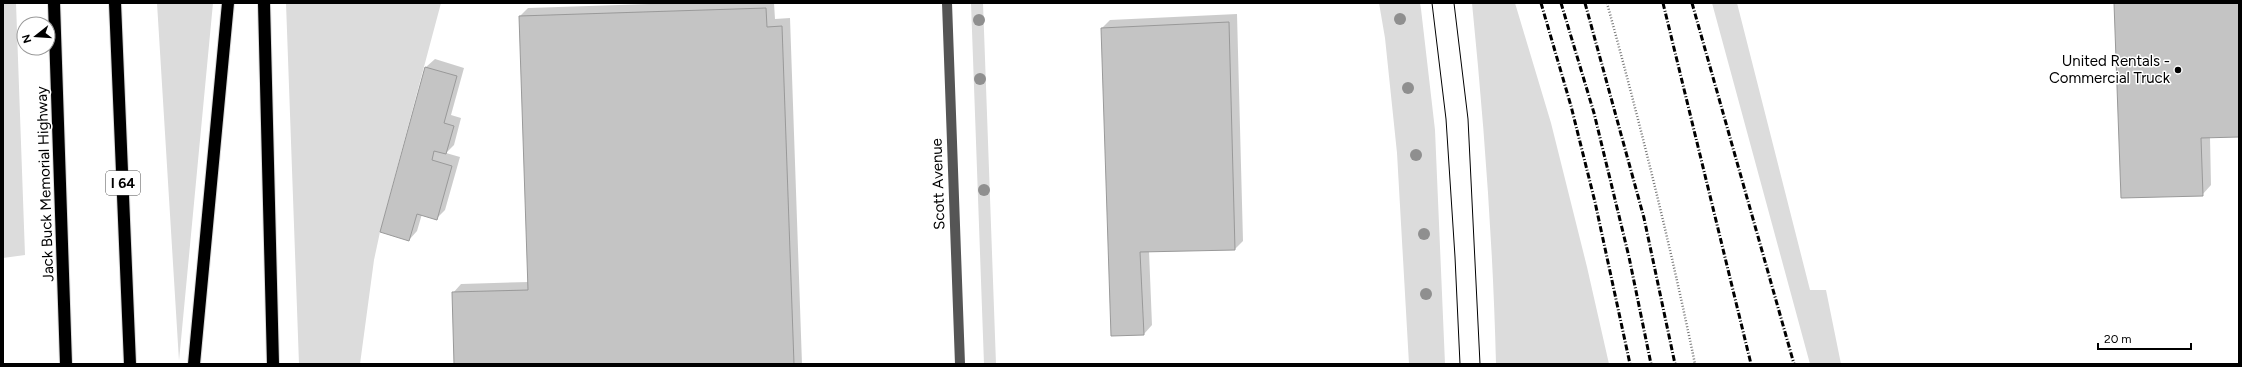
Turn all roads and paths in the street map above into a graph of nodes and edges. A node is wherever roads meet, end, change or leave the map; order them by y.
1 (54, 3) edge
2 (115, 3) edge
3 (228, 3) edge
4 (264, 3) edge
5 (947, 3) edge
6 (1607, 3) edge
7 (66, 364) edge
8 (130, 364) edge
9 (194, 364) edge
10 (273, 364) edge
11 (960, 364) edge
12 (1695, 364) edge

1 - 7 highway, Jack Buck Memorial Highway
2 - 8 highway, I 64
3 - 9 highway
4 - 10 highway
5 - 11 street, Scott Avenue
6 - 12 path

